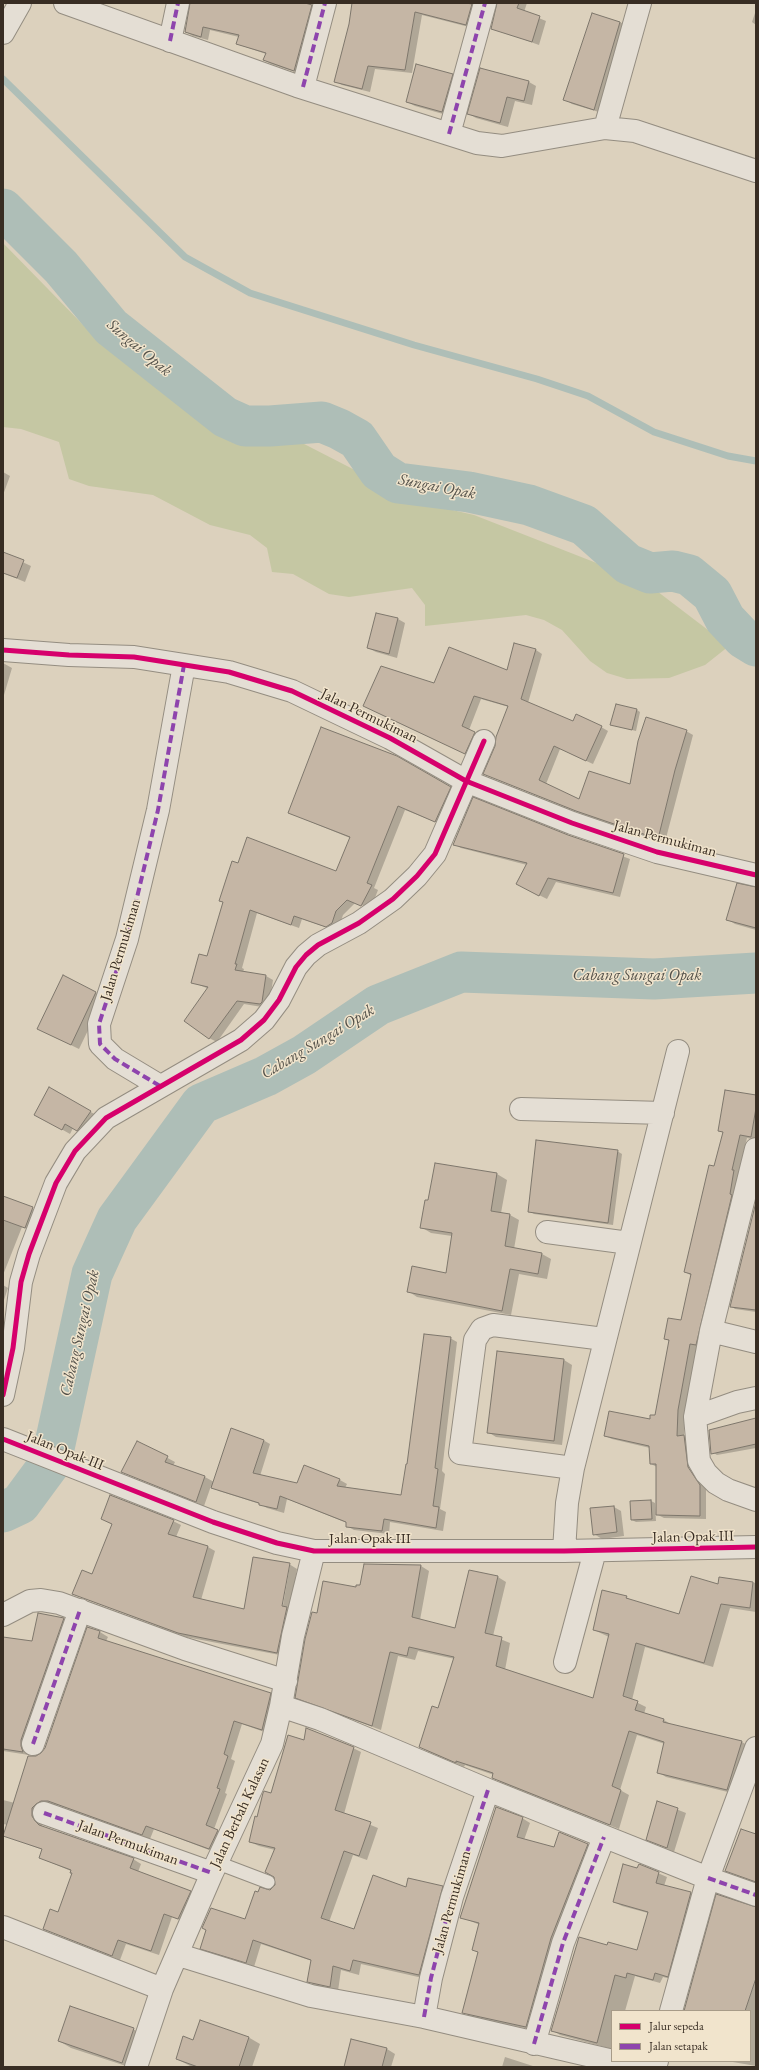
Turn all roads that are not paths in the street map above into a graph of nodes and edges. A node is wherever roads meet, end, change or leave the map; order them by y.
1 (20, 3) edge
2 (65, 3) edge
3 (178, 3) edge
4 (325, 3) edge
5 (485, 3) edge
6 (640, 3) edge
7 (3, 33) edge
8 (170, 41) junction
9 (302, 88) junction
10 (605, 128) junction
11 (449, 134) junction
12 (756, 171) edge
13 (3, 650) edge
14 (184, 665) junction
15 (484, 741) dead end
16 (466, 781) junction
17 (756, 875) edge
18 (678, 1051) dead end
19 (160, 1086) junction
20 (521, 1110) dead end
21 (663, 1113) junction
22 (756, 1149) edge
23 (547, 1232) dead end
24 (629, 1243) junction
25 (711, 1331) junction
26 (604, 1339) junction
27 (756, 1342) edge
28 (4, 1387) edge
29 (756, 1398) edge
30 (695, 1417) junction
31 (8, 1441) edge
32 (573, 1468) junction
33 (756, 1500) edge
34 (756, 1547) edge
35 (314, 1551) junction
36 (564, 1551) junction
37 (595, 1551) junction
38 (80, 1610) junction
39 (3, 1614) edge
40 (565, 1662) dead end
41 (286, 1681) junction
42 (281, 1706) junction
43 (33, 1744) dead end
44 (756, 1748) edge
45 (488, 1790) junction
46 (44, 1813) dead end
47 (604, 1837) junction
48 (215, 1868) junction
49 (708, 1878) junction
50 (268, 1882) dead end
51 (756, 1895) edge
52 (3, 1927) edge
53 (179, 1955) junction
54 (162, 1989) junction
55 (671, 2010) edge
56 (424, 2017) junction
57 (534, 2044) junction
58 (611, 2061) edge
59 (615, 2062) edge
60 (136, 2067) edge
61 (638, 2067) edge

1 - 7 street
2 - 8 street
3 - 8 street
4 - 9 street
5 - 11 street
6 - 10 street
8 - 9 street
9 - 11 street
10 - 11 street
10 - 12 street
13 - 14 street, Jalan Permukiman
14 - 16 street, Jalan Permukiman
14 - 19 street, Jalan Permukiman
15 - 16 street
16 - 17 street, Jalan Permukiman
16 - 19 street
18 - 21 street
19 - 28 street
20 - 21 street
21 - 24 street
22 - 25 street
23 - 24 street
24 - 26 street
25 - 27 street
25 - 30 street
26 - 32 street
26 - 32 street
29 - 30 street
30 - 33 street
31 - 35 street, Jalan Opak III
32 - 36 street
34 - 37 street, Jalan Opak III
35 - 36 street, Jalan Opak III
35 - 41 street, Jalan Berbah Kalasan
36 - 37 street, Jalan Opak III
37 - 40 street
38 - 39 street
38 - 41 street
38 - 43 street
41 - 42 street, Jalan Berbah Kalasan
42 - 45 street
42 - 48 street, Jalan Berbah Kalasan
44 - 49 street
45 - 47 street
45 - 56 street, Jalan Permukiman
46 - 48 street, Jalan Permukiman
47 - 49 street
47 - 57 street
48 - 50 lane
48 - 53 street, Jalan Berbah Kalasan
49 - 51 street
49 - 55 street
52 - 54 street
53 - 54 street, Jalan Berbah Kalasan
53 - 56 street
54 - 60 street, Jalan Berbah Kalasan
56 - 57 street
57 - 58 street
59 - 61 street

